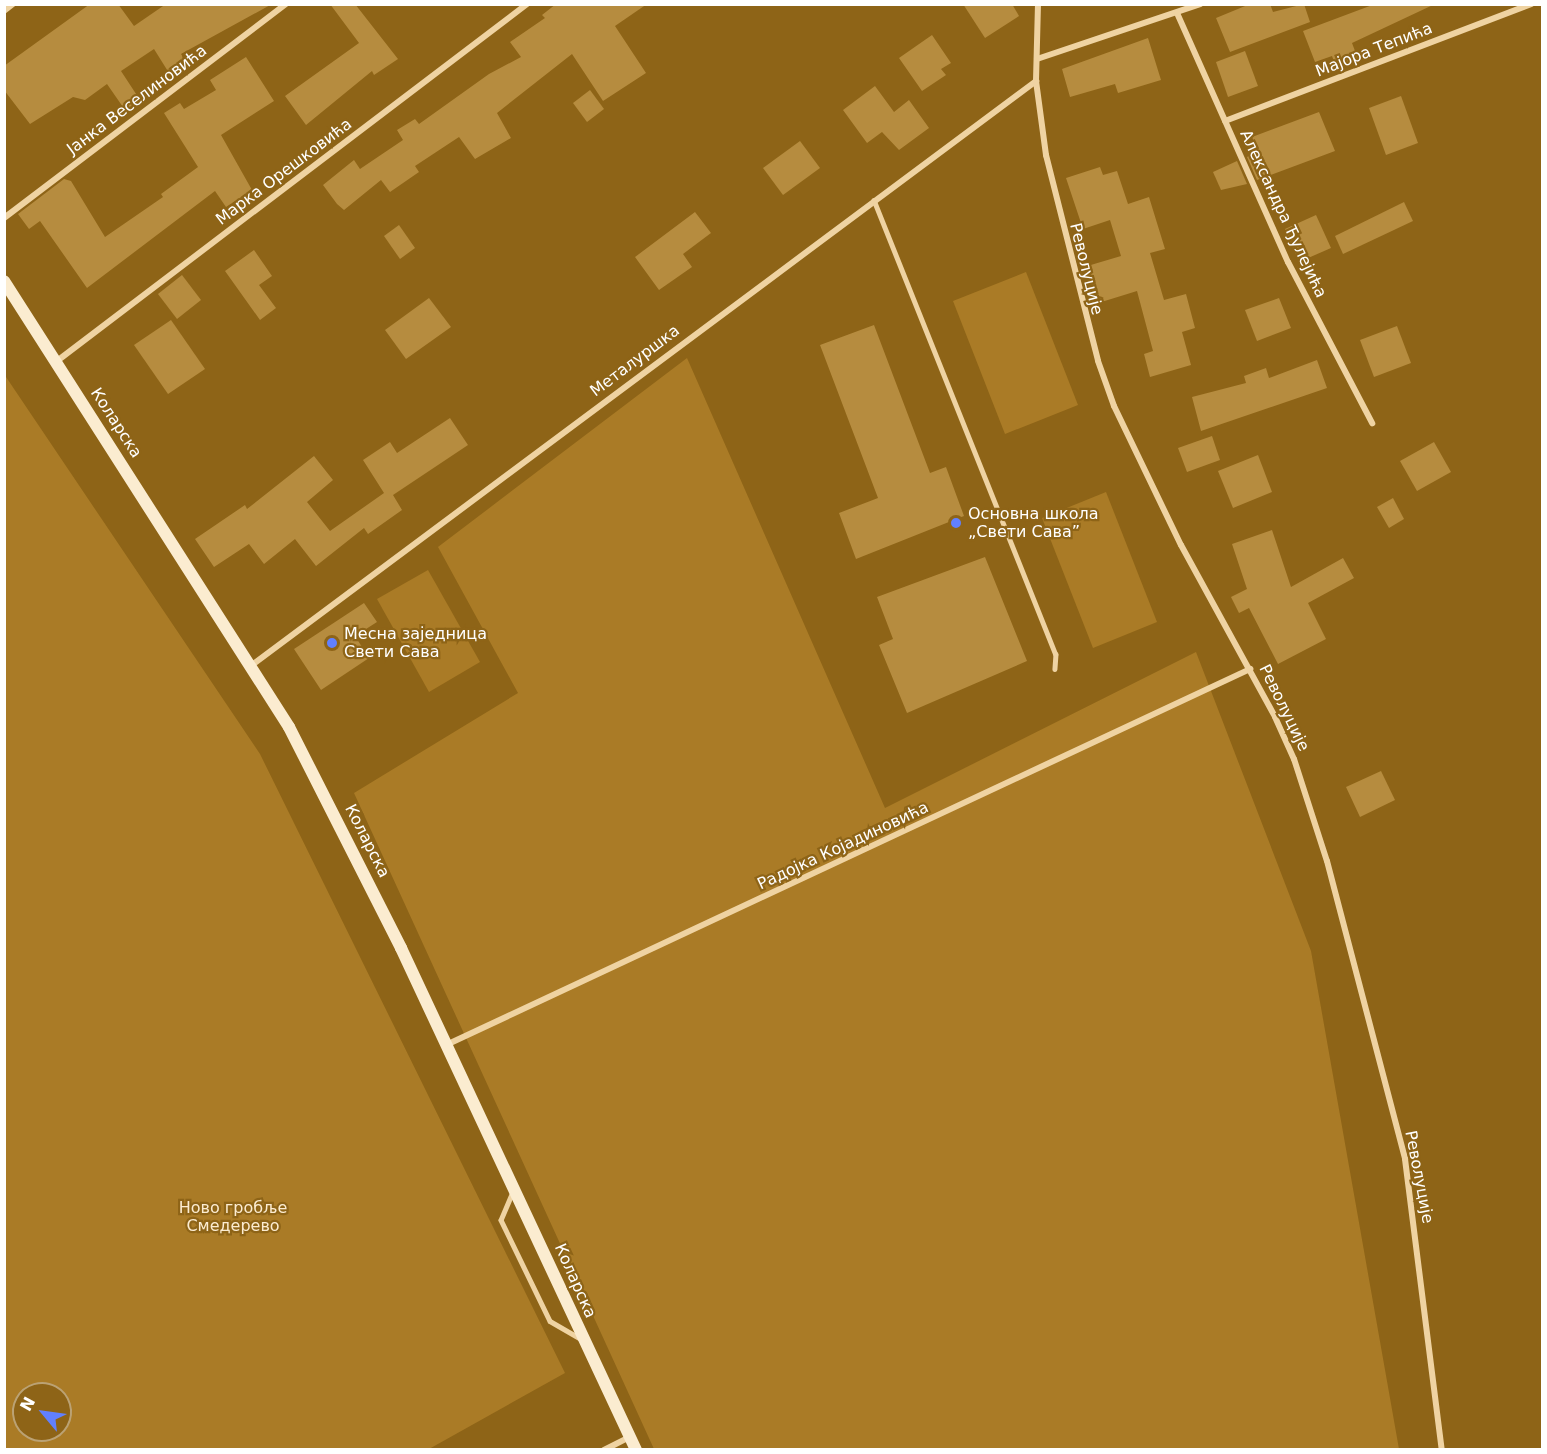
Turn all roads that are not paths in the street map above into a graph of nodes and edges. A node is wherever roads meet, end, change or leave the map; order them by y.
1 (13, 4) edge
2 (286, 4) edge
3 (527, 4) edge
4 (1038, 4) edge
5 (1200, 4) edge
6 (1531, 4) edge
7 (4, 11) edge
8 (1177, 13) junction
9 (1037, 59) junction
10 (1036, 81) junction
11 (1226, 121) junction
12 (874, 200) junction
13 (4, 218) edge
14 (4, 281) edge
15 (57, 361) junction
16 (1372, 423) dead end
17 (252, 665) junction
18 (1054, 669) dead end
19 (1250, 669) junction
20 (446, 1045) junction
21 (514, 1189) junction
22 (583, 1339) junction
23 (630, 1437) junction
24 (604, 1449) edge
25 (636, 1449) edge
26 (1442, 1449) edge

1 - 7 street
2 - 13 street, Јанка Веселиновића
3 - 15 street, Марка Орешковића
4 - 9 street, Револуције
5 - 8 street
6 - 11 street, Мајора Тепића
8 - 9 street
8 - 11 street, Александра Ђулејића
9 - 10 street, Револуције
10 - 12 street, Металуршка
10 - 19 street, Револуције
11 - 16 street, Александра Ђулејића
12 - 17 street, Металуршка
12 - 18 lane
14 - 15 main road, Коларска
15 - 17 main road, Коларска
17 - 20 main road, Коларска
19 - 20 street, Радојка Којадиновића
19 - 26 street, Револуције
20 - 21 main road, Коларска
21 - 22 main road, Коларска
21 - 22 lane
22 - 23 main road, Коларска
23 - 24 street
23 - 25 main road, Коларска

